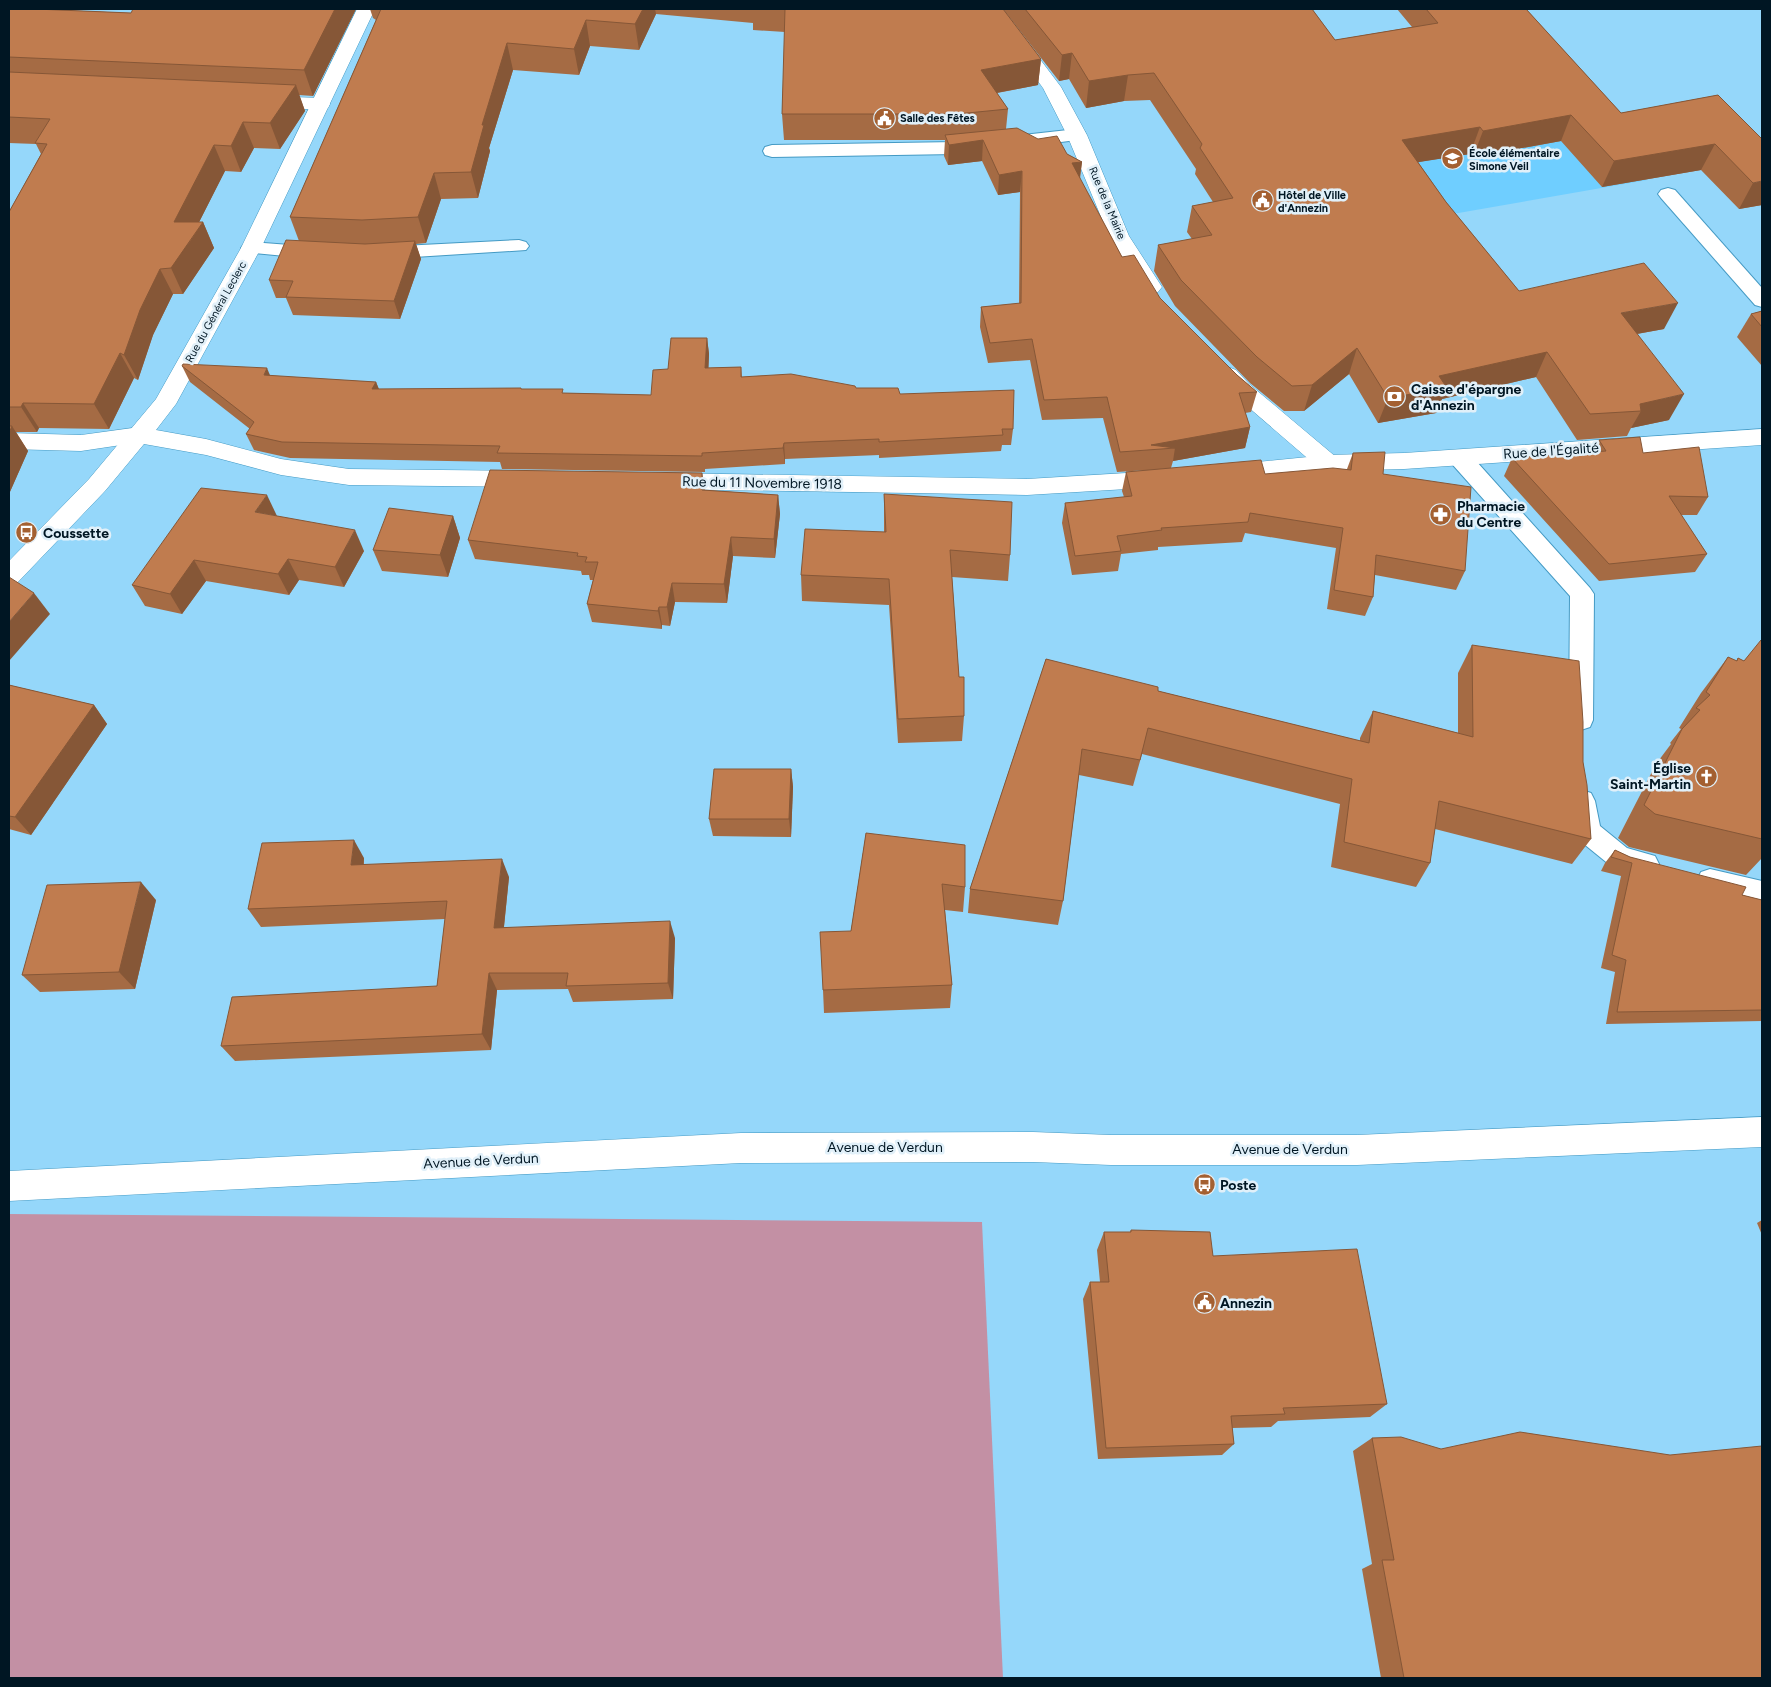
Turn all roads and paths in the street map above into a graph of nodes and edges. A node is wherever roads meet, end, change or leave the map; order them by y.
1 (366, 9) edge
2 (993, 9) edge
3 (247, 101) edge
4 (321, 104) junction
5 (1077, 135) junction
6 (772, 151) dead end
7 (1668, 194) dead end
8 (519, 246) dead end
9 (251, 248) junction
10 (331, 253) edge
11 (361, 254) edge
12 (1762, 300) edge
13 (1162, 305) edge
14 (1214, 361) edge
15 (140, 435) junction
16 (1762, 437) edge
17 (9, 441) edge
18 (1460, 458) junction
19 (1328, 464) junction
20 (1209, 475) edge
21 (1180, 478) edge
22 (548, 480) edge
23 (648, 481) edge
24 (9, 576) edge
25 (1580, 739) edge
26 (1580, 778) edge
27 (1762, 893) edge
28 (1762, 1132) edge
29 (9, 1186) edge

1 - 4 street, Rue du Général Leclerc
2 - 5 street, Rue de la Mairie
3 - 4 street
4 - 9 street, Rue du Général Leclerc
5 - 6 lane
5 - 13 street, Rue de la Mairie
7 - 12 lane
8 - 11 lane
9 - 10 lane
9 - 15 street, Rue du Général Leclerc
14 - 19 street
15 - 17 street
15 - 22 street
15 - 24 street, Rue du Général Leclerc
16 - 18 street, Rue de l'Égalité
18 - 19 street, Rue de l'Égalité
18 - 25 lane
19 - 20 street
21 - 23 street, Rue du 11 Novembre 1918
26 - 27 lane
28 - 29 street, Avenue de Verdun

